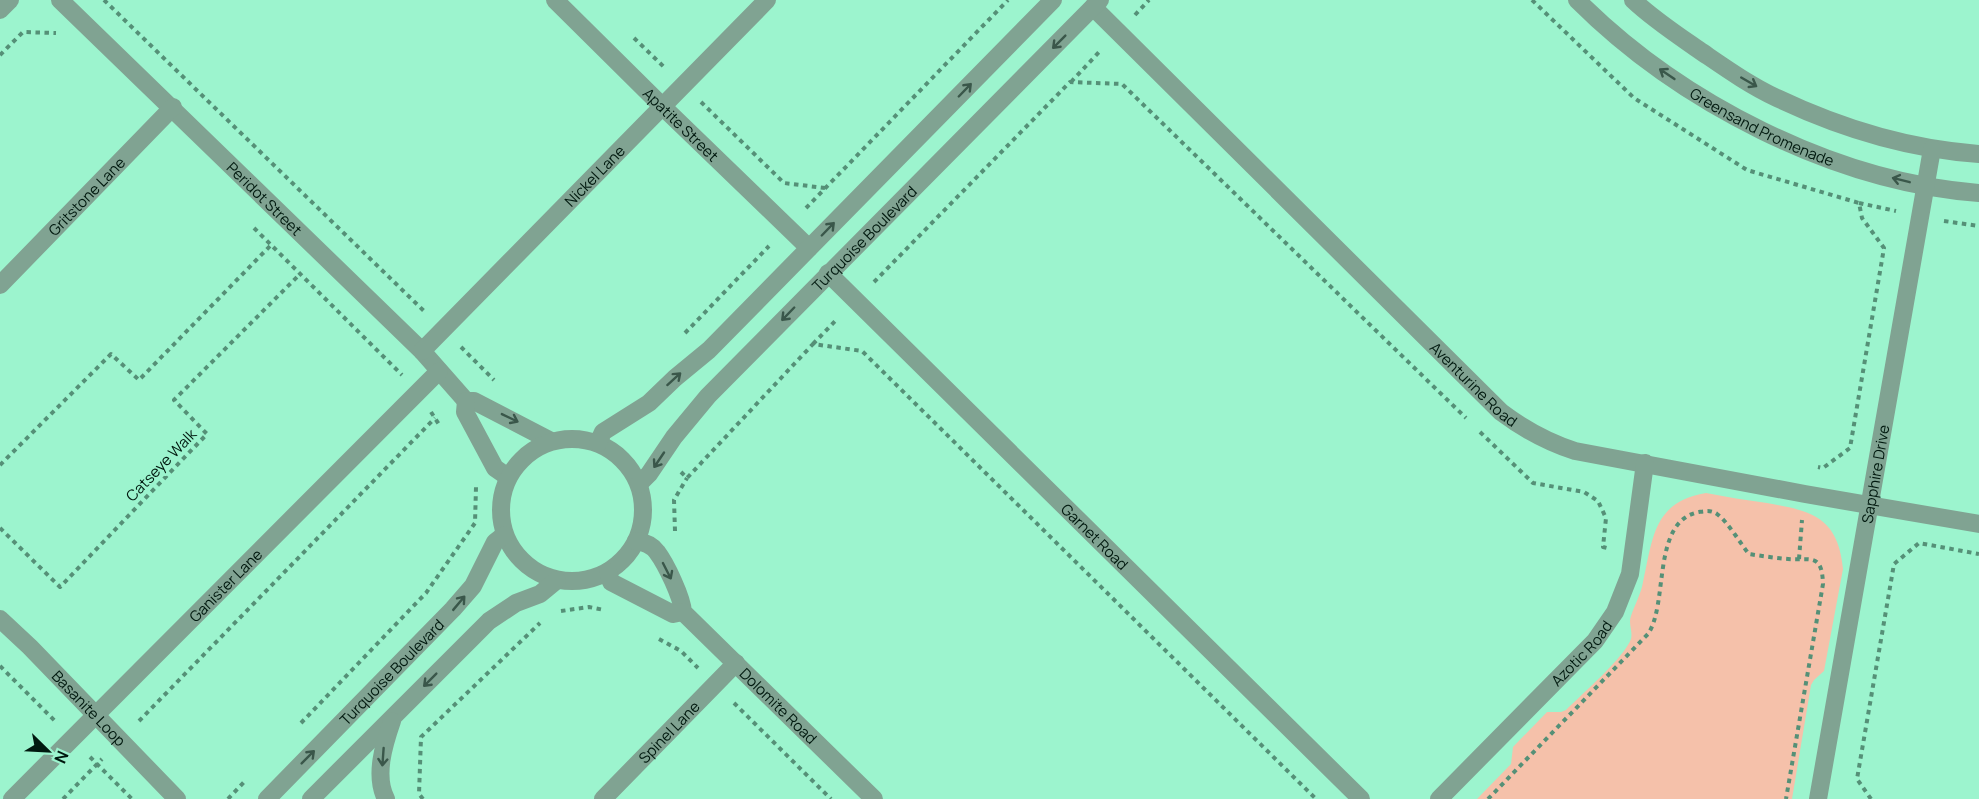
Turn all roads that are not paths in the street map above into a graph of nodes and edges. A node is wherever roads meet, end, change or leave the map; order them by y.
1 (10, 0) edge
2 (60, 0) edge
3 (555, 0) edge
4 (767, 0) edge
5 (1053, 0) edge
6 (1577, 0) edge
7 (1633, 0) edge
8 (1096, 3) edge
9 (0, 10) edge
10 (173, 107) junction
11 (663, 107) junction
12 (1932, 149) junction
13 (1979, 154) edge
14 (1925, 186) junction
15 (1979, 193) edge
16 (809, 248) junction
17 (828, 273) junction
18 (0, 285) edge
19 (422, 351) junction
20 (439, 371) junction
21 (466, 401) junction
22 (551, 441) junction
23 (598, 443) junction
24 (1645, 463) junction
25 (508, 477) junction
26 (639, 484) junction
27 (1870, 505) junction
28 (1979, 524) edge
29 (504, 535) junction
30 (636, 541) junction
31 (608, 572) junction
32 (558, 580) junction
33 (683, 612) junction
34 (0, 619) edge
35 (736, 663) junction
36 (95, 716) junction
37 (394, 716) junction
38 (12, 799) edge
39 (177, 799) edge
40 (267, 799) edge
41 (311, 799) edge
42 (386, 799) edge
43 (603, 799) edge
44 (874, 799) edge
45 (1361, 799) edge
46 (1438, 799) edge
47 (1818, 799) edge

1 - 9 street
2 - 10 street, Peridot Street
3 - 11 street, Apatite Street
4 - 11 street, Nickel Lane
16 -> 5 street, Turquoise Boulevard
14 -> 6 street, Greensand Promenade
7 -> 12 street, Greensand Promenade
8 -> 17 street, Turquoise Boulevard
8 - 24 street, Aventurine Road
10 - 18 street, Gritstone Lane
10 - 19 street, Peridot Street
11 - 16 street, Apatite Street
11 - 19 street, Nickel Lane
12 - 13 street, Greensand Promenade
12 - 14 street, Sapphire Drive
14 - 15 street, Greensand Promenade
14 - 27 street, Sapphire Drive
23 -> 16 street, Turquoise Boulevard
17 -> 26 street, Turquoise Boulevard
17 - 45 street, Garnet Road
19 - 20 street, Peridot Street
20 - 21 street, Peridot Street
20 - 36 street, Ganister Lane
21 -> 22 street, Peridot Street
21 - 25 street, Peridot Street
22 - 23 street
22 - 25 street
23 - 26 street
24 - 27 street, Aventurine Road
24 - 46 street, Azotic Road
25 - 29 street
26 - 30 street
27 - 28 street, Aventurine Road
27 - 47 street, Sapphire Drive
29 - 32 street
40 -> 29 street, Turquoise Boulevard
30 - 31 street
30 -> 33 street, Dolomite Road
31 - 32 street
31 - 33 street
32 -> 37 street
33 - 35 street, Dolomite Road
34 - 36 street, Basanite Loop
35 - 43 street, Spinel Lane
35 - 44 street, Dolomite Road
36 - 38 street, Ganister Lane
36 - 39 street, Basanite Loop
37 - 41 street
37 -> 42 street

